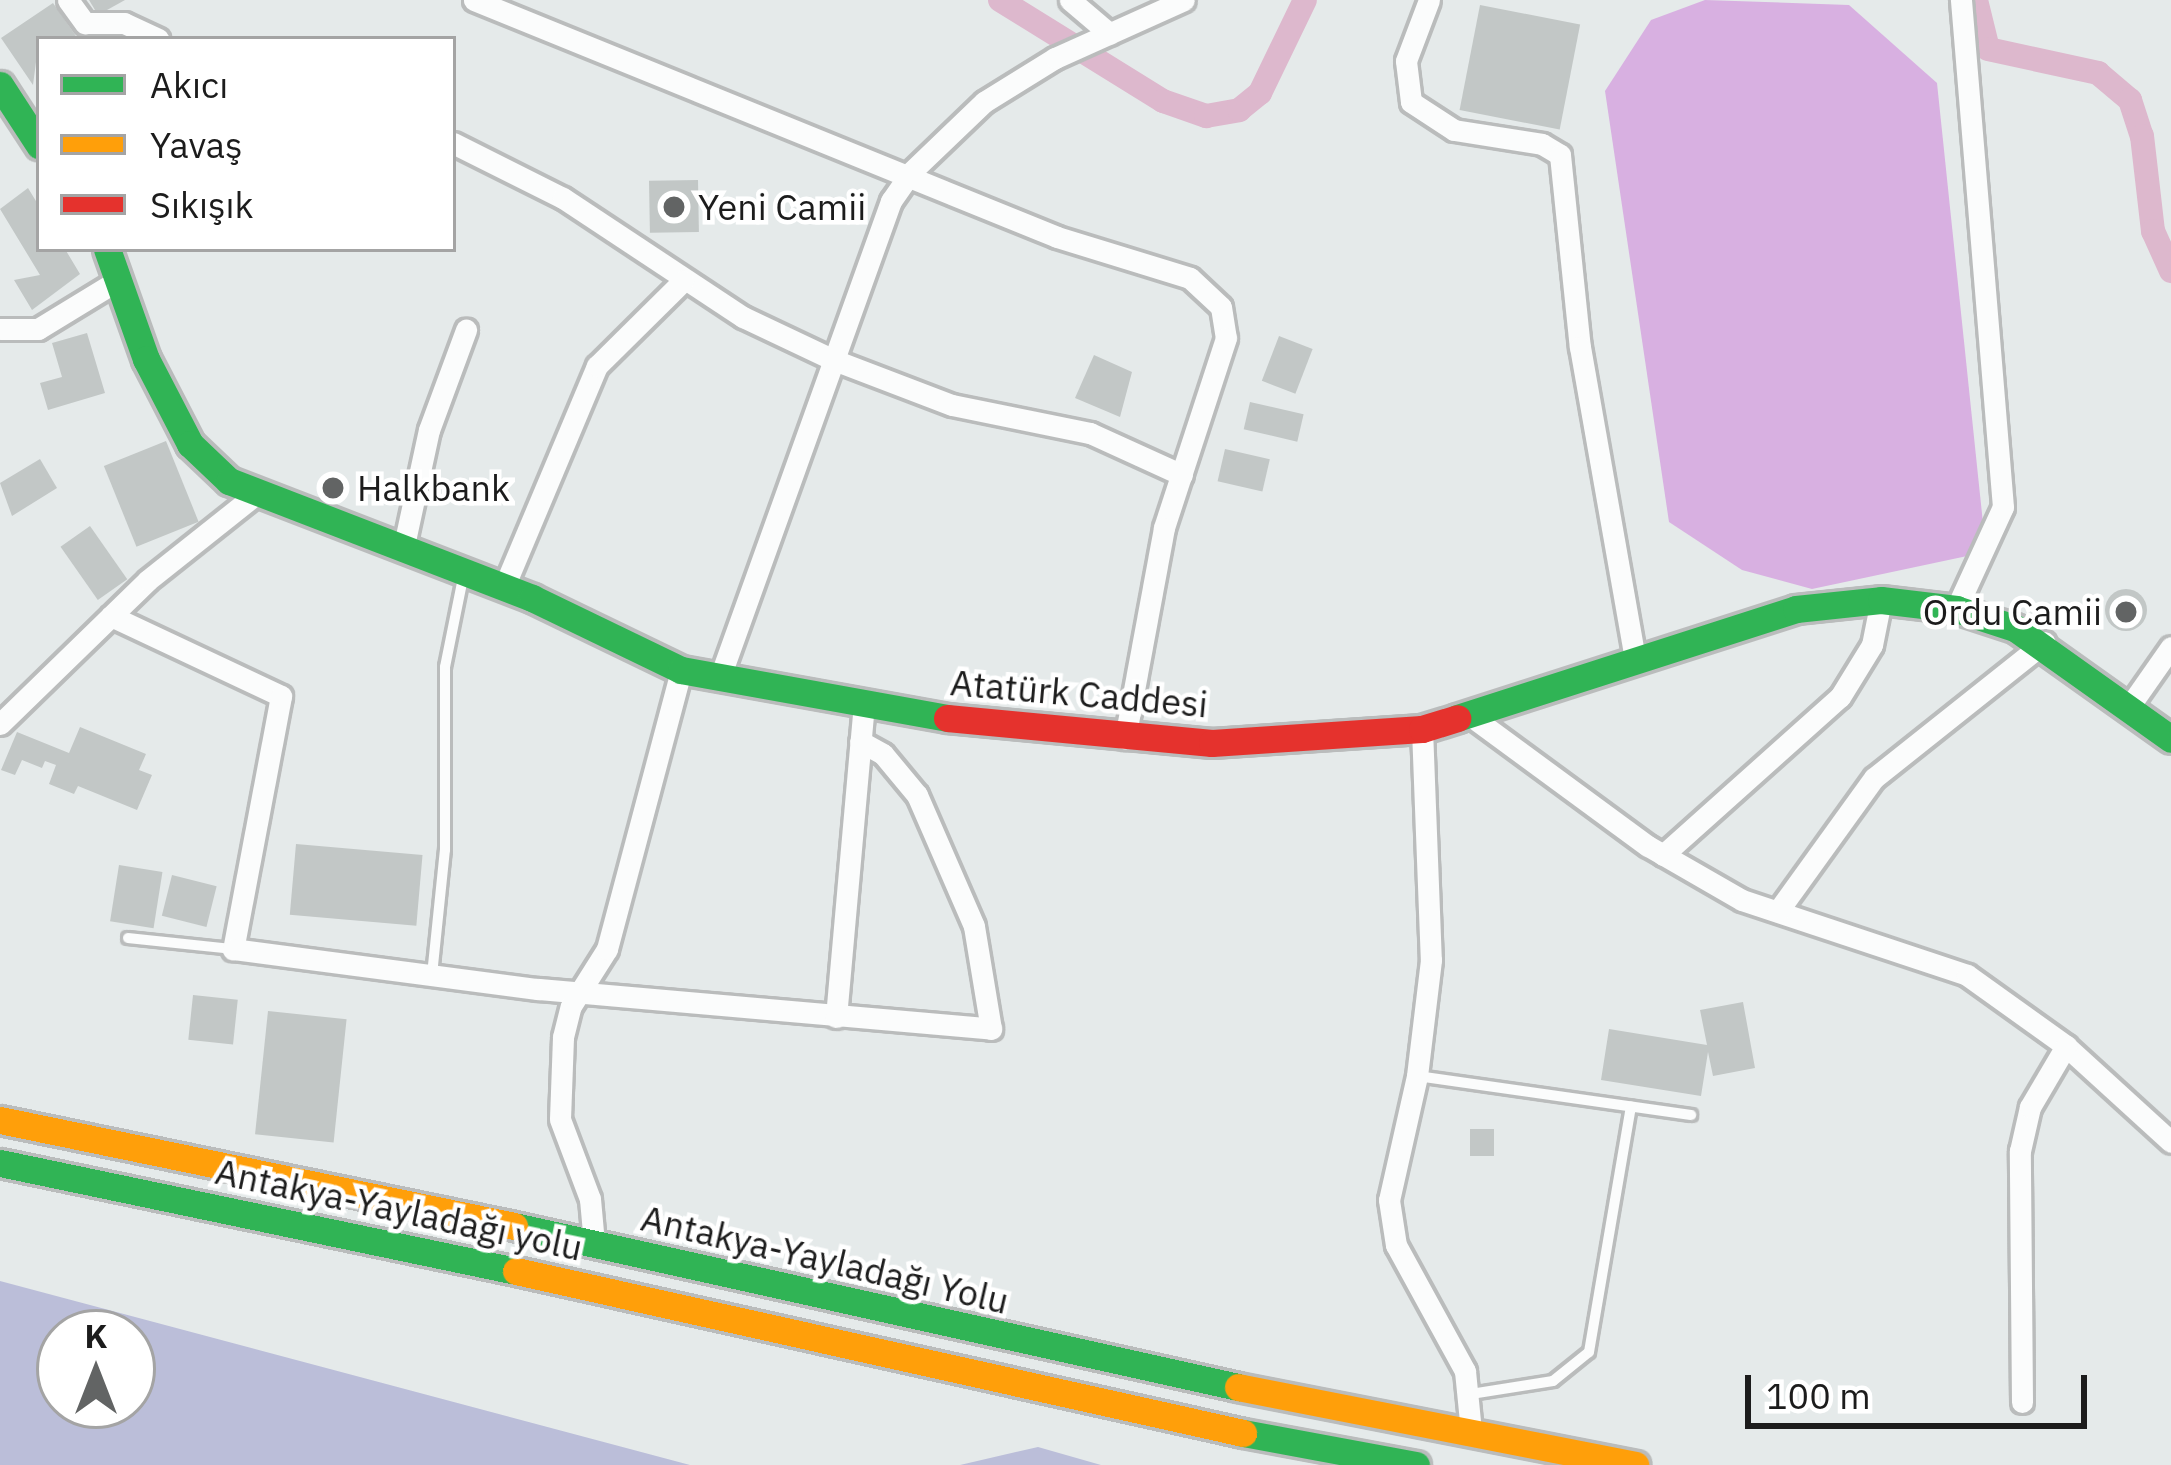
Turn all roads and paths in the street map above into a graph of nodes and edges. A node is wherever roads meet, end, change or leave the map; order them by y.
1 (68, 0) edge
2 (474, 0) edge
3 (1070, 0) edge
4 (1184, 0) edge
5 (1429, 0) edge
6 (1961, 0) edge
7 (152, 36) edge
8 (1102, 37) junction
9 (0, 85) edge
10 (36, 140) edge
11 (456, 144) edge
12 (911, 172) junction
13 (108, 252) edge
14 (120, 279) junction
15 (683, 281) junction
16 (0, 329) edge
17 (466, 329) dead end
18 (834, 360) junction
19 (1182, 475) junction
20 (255, 495) junction
21 (403, 550) junction
22 (464, 572) junction
23 (504, 587) junction
24 (1881, 600) junction
25 (1956, 609) junction
26 (111, 616) junction
27 (2045, 642) junction
28 (2171, 647) edge
29 (1635, 660) junction
30 (681, 670) junction
31 (720, 677) junction
32 (864, 706) junction
33 (2129, 707) junction
34 (1468, 714) junction
35 (0, 724) edge
36 (1422, 729) junction
37 (1125, 738) junction
38 (2171, 739) edge
39 (860, 741) junction
40 (1663, 855) junction
41 (1778, 911) junction
42 (128, 938) dead end
43 (233, 949) junction
44 (432, 974) junction
45 (581, 992) junction
46 (836, 1017) junction
47 (2066, 1046) junction
48 (1418, 1076) junction
49 (1631, 1107) junction
50 (1690, 1115) dead end
51 (0, 1120) edge
52 (2171, 1142) edge
53 (0, 1162) edge
54 (594, 1243) junction
55 (1471, 1394) junction
56 (2022, 1402) dead end
57 (1133, 1413) junction
58 (1471, 1431) junction
59 (1332, 1465) edge
60 (1417, 1465) edge
61 (1635, 1465) edge

1 - 7 street
2 - 12 street
3 - 8 street
4 - 8 street
5 - 29 street
6 - 25 street
8 - 12 street
9 - 10 main road
11 - 15 street
12 - 18 street
12 - 19 street
13 - 14 main road, Atatürk Caddesi
14 - 16 street
14 - 20 main road, Atatürk Caddesi
15 - 18 street
15 - 23 street
17 - 21 street
18 - 19 street
18 - 31 street
19 - 37 street
20 - 21 main road, Atatürk Caddesi
20 - 26 street
21 - 22 main road, Atatürk Caddesi
22 - 23 main road, Atatürk Caddesi
22 - 44 lane
23 - 30 main road, Atatürk Caddesi
24 - 25 main road, Atatürk Caddesi
24 - 29 main road, Atatürk Caddesi
24 - 40 street
25 - 27 main road, Atatürk Caddesi
26 - 35 street
26 - 43 street
27 - 33 main road, Atatürk Caddesi
27 - 41 street
28 - 33 street
29 - 34 main road, Atatürk Caddesi
30 - 31 main road, Atatürk Caddesi
30 - 45 street
31 - 32 main road, Atatürk Caddesi
32 - 37 main road, Atatürk Caddesi
32 - 39 street
33 - 38 main road, Atatürk Caddesi
34 - 36 main road, Atatürk Caddesi
34 - 40 street
36 - 37 main road, Atatürk Caddesi
36 - 48 street
39 - 46 street
39 - 46 street
40 - 41 street
41 - 47 street
42 - 43 lane
43 - 44 street
44 - 45 street
45 - 46 street
45 - 54 street
47 - 52 street
47 - 56 street
48 - 49 lane
48 - 55 street
49 - 50 lane
49 - 55 lane
51 - 54 main road, Antakya-Yayladağı Yolu
53 - 57 main road, Antakya-Yayladağı yolu
54 - 58 main road, Antakya-Yayladağı Yolu
55 - 58 street
57 - 59 street
57 - 60 main road, Antakya-Yayladağı yolu
58 - 61 main road, Antakya-Yayladağı Yolu

